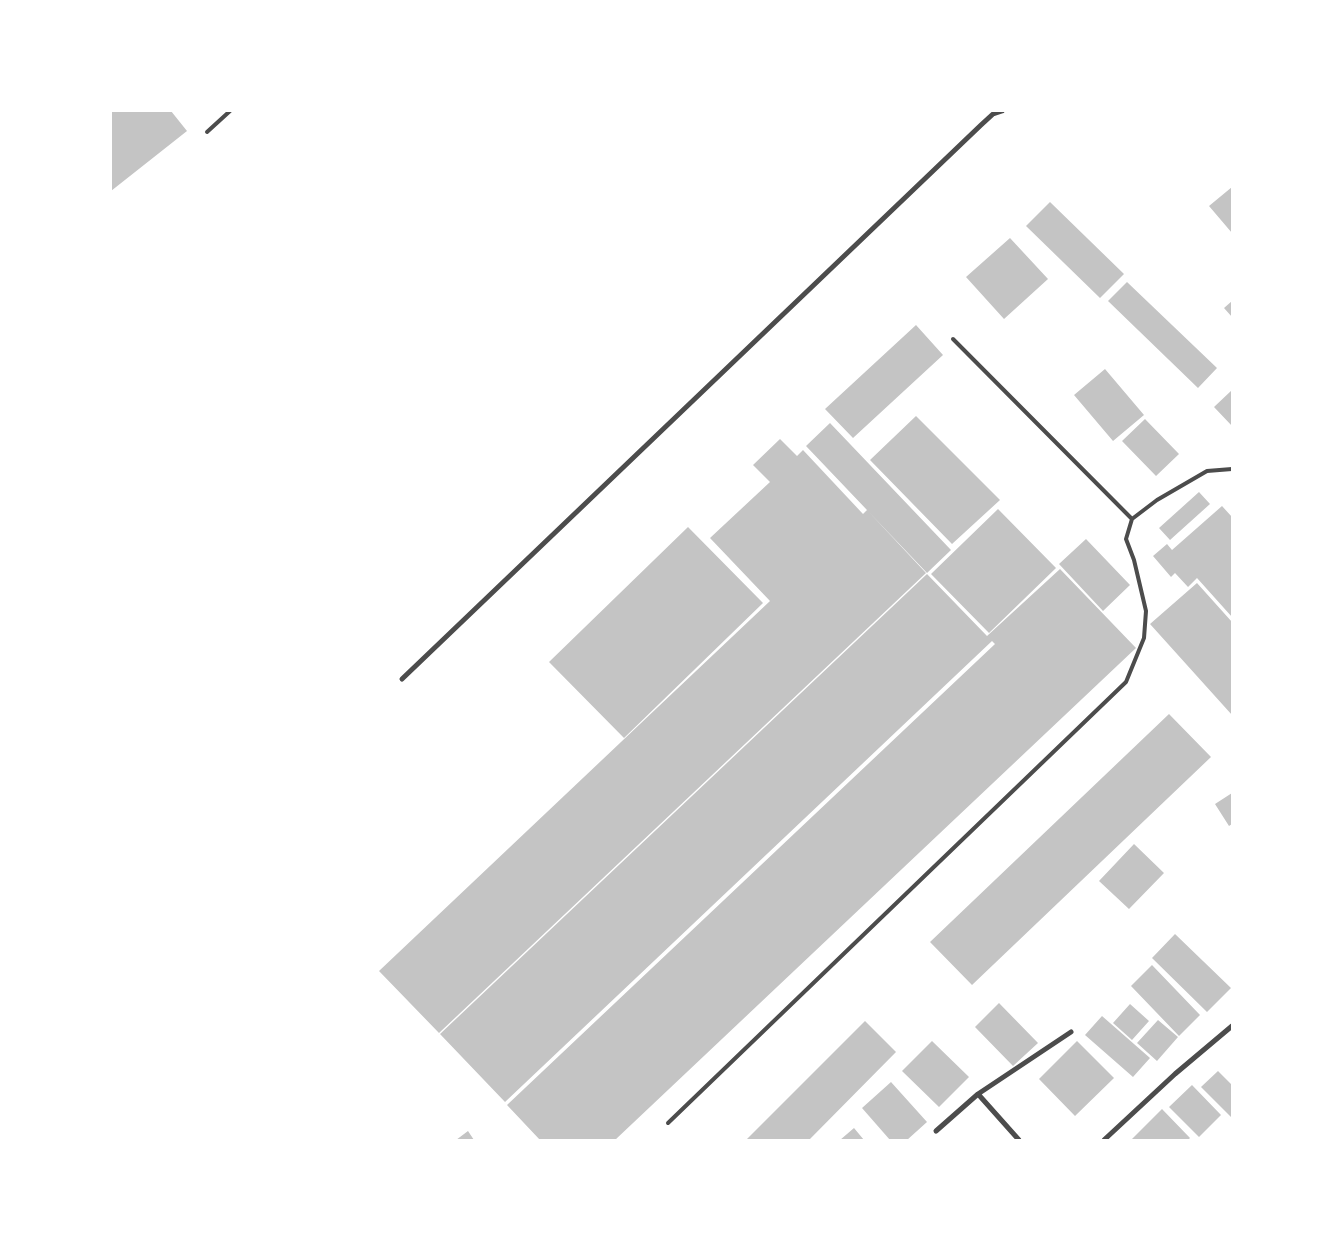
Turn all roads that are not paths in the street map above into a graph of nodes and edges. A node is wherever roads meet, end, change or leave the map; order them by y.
1 (230, 111) edge
2 (1002, 111) edge
3 (206, 132) dead end
4 (953, 339) dead end
5 (1232, 469) edge
6 (1132, 519) junction
7 (402, 680) dead end
8 (1232, 1026) edge
9 (1071, 1032) dead end
10 (978, 1094) junction
11 (668, 1123) dead end
12 (936, 1130) dead end
13 (1019, 1140) edge
14 (1104, 1140) edge

1 - 3 lane
2 - 7 street
4 - 6 lane
5 - 6 lane
6 - 11 lane
8 - 14 street
9 - 10 street
10 - 12 street
10 - 13 street

